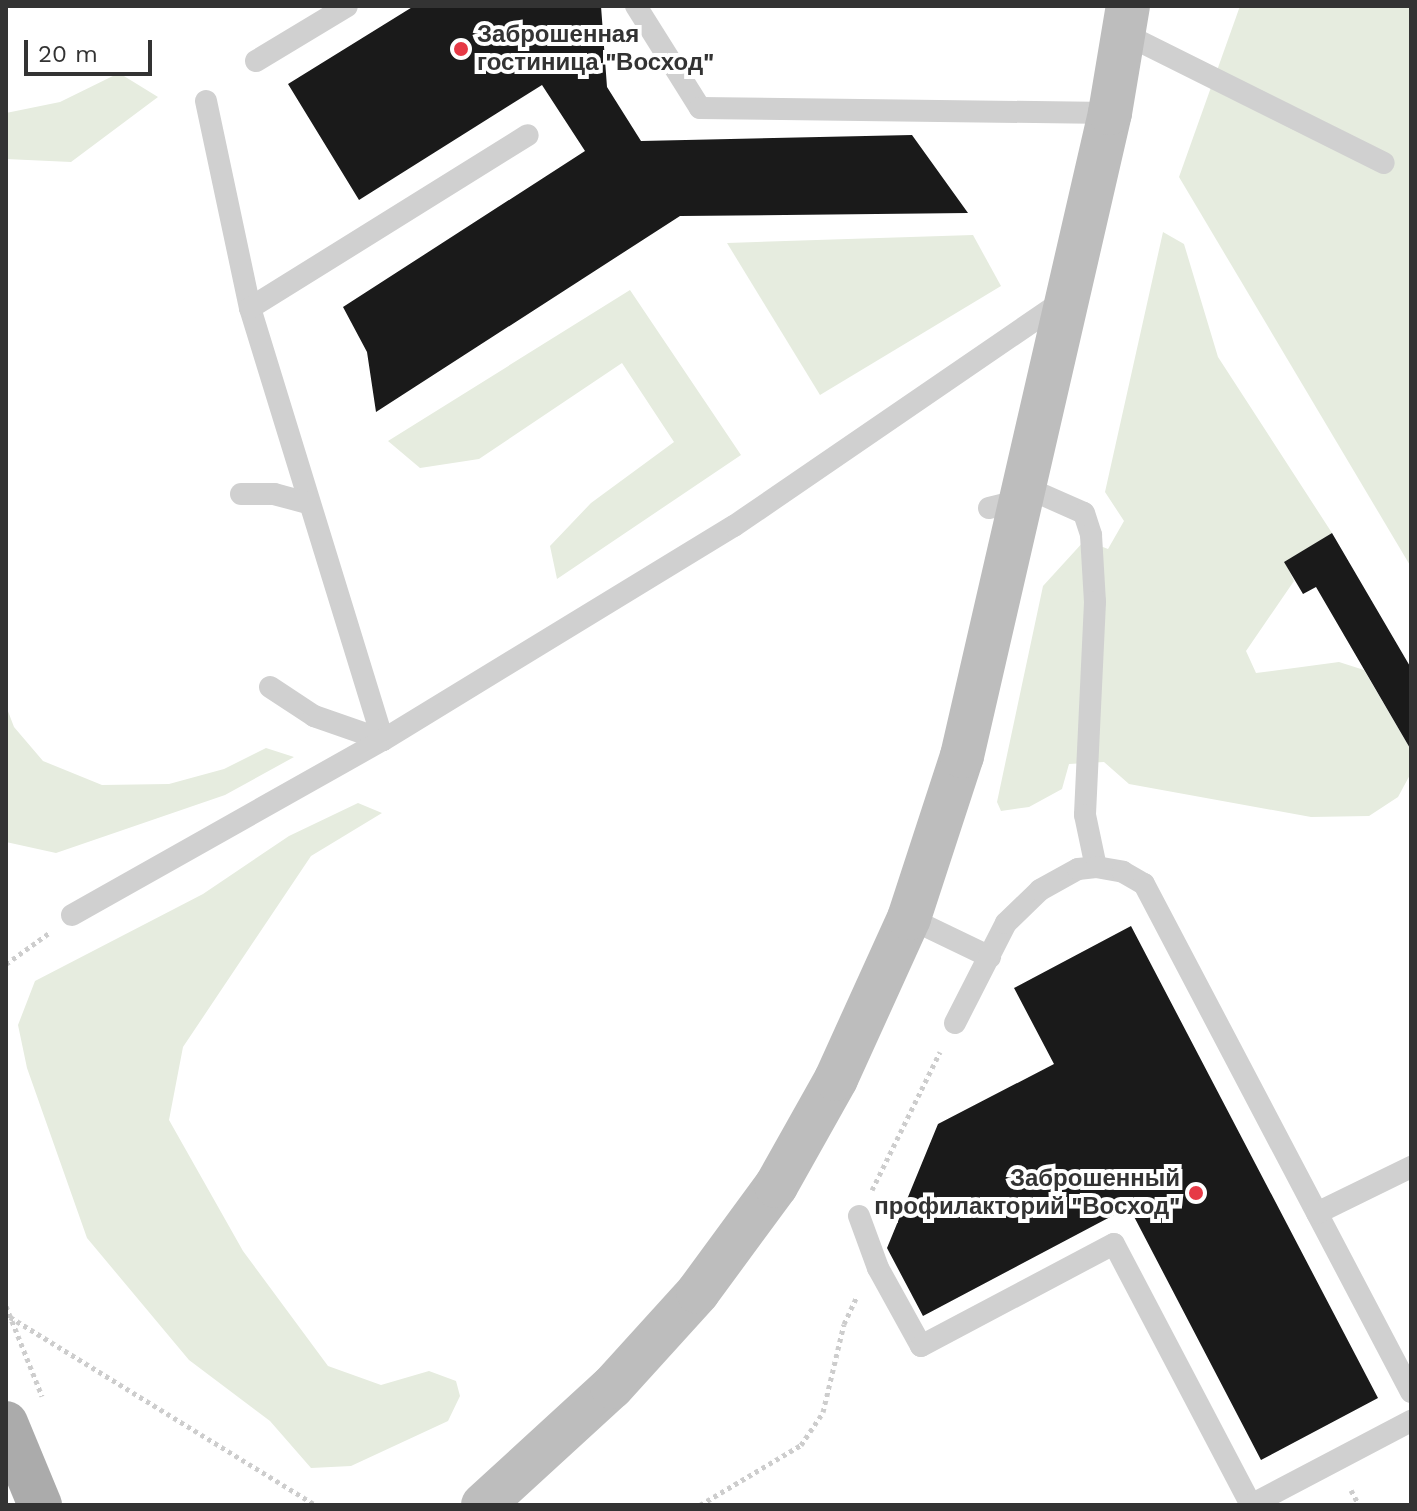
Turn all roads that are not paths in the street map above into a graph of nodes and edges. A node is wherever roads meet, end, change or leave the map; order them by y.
1 (347, 6) edge
2 (636, 6) edge
3 (1126, 20) edge
4 (256, 61) dead end
5 (206, 101) dead end
6 (1110, 113) junction
7 (528, 135) dead end
8 (1384, 163) dead end
9 (1067, 298) junction
10 (250, 308) junction
11 (241, 494) dead end
12 (1012, 498) junction
13 (307, 503) junction
14 (270, 687) dead end
15 (383, 740) junction
16 (1096, 867) junction
17 (72, 915) dead end
18 (909, 918) junction
19 (990, 957) junction
20 (955, 1023) road end
21 (1411, 1167) edge
22 (1317, 1213) junction
23 (859, 1216) road end
24 (1411, 1392) edge
25 (1411, 1421) edge
26 (6, 1423) edge
27 (40, 1505) edge
28 (483, 1505) edge

1 - 4 lane
2 - 6 lane
3 - 6 street
3 - 8 lane
5 - 10 lane
6 - 9 street
7 - 10 lane
9 - 12 street
9 - 15 lane
10 - 13 lane
11 - 13 lane
12 - 16 lane
12 - 18 street
13 - 15 lane
14 - 15 lane
15 - 17 lane
16 - 19 lane
16 - 22 lane
18 - 19 lane
18 - 28 street
19 - 20 lane
21 - 22 lane
22 - 24 lane
23 - 25 lane
26 - 27 main road

